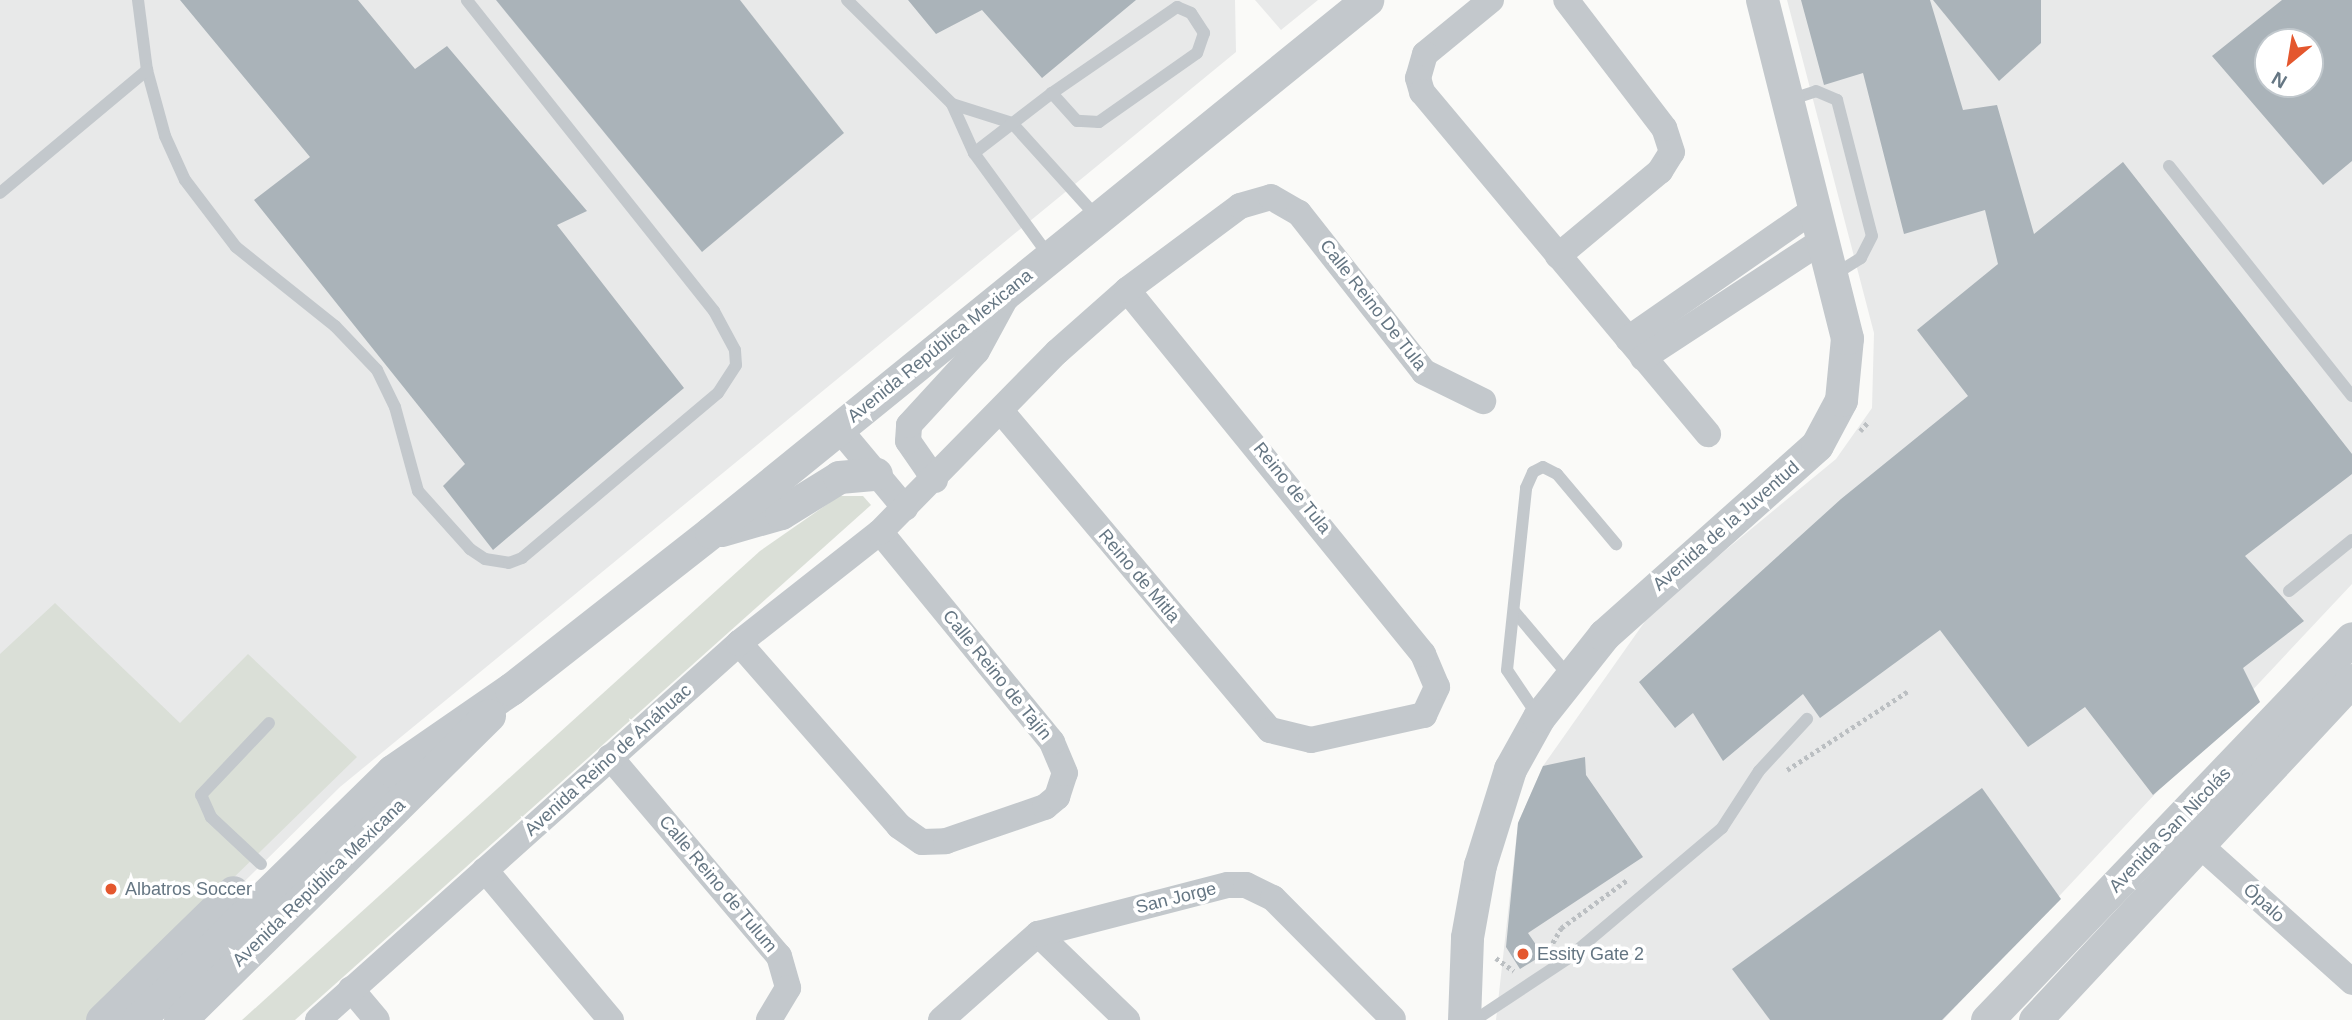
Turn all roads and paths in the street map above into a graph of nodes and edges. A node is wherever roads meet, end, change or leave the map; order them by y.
1 (138, 0) edge
2 (467, 0) edge
3 (847, 0) edge
4 (1367, 0) edge
5 (1491, 0) edge
6 (1566, 0) edge
7 (1762, 0) edge
8 (147, 71) junction
9 (1052, 93) junction
10 (1789, 100) junction
11 (952, 104) junction
12 (1012, 123) junction
13 (974, 153) junction
14 (2169, 166) dead end
15 (0, 193) edge
16 (1271, 197) joint
17 (1818, 207) junction
18 (1096, 216) junction
19 (1825, 239) junction
20 (1049, 256) junction
21 (1558, 256) junction
22 (1833, 275) junction
23 (1127, 290) junction
24 (1009, 291) junction
25 (1635, 348) junction
26 (2352, 396) edge
27 (1483, 401) dead end
28 (1001, 411) junction
29 (1869, 421) dead end
30 (839, 429) junction
31 (1708, 434) dead end
32 (1853, 439) dead end
33 (876, 474) junction
34 (935, 480) junction
35 (905, 508) junction
36 (712, 532) junction
37 (880, 532) junction
38 (2352, 540) edge
39 (1616, 544) dead end
40 (2289, 591) dead end
41 (1514, 611) junction
42 (739, 643) junction
43 (2347, 664) edge
44 (1568, 676) junction
45 (1908, 691) dead end
46 (1539, 717) junction
47 (1807, 719) dead end
48 (270, 723) dead end
49 (1282, 737) joint
50 (453, 740) junction
51 (610, 757) junction
52 (1781, 774) dead end
53 (400, 784) junction
54 (2187, 834) junction
55 (261, 864) junction
56 (485, 870) junction
57 (1640, 871) dead end
58 (1038, 934) junction
59 (1493, 950) dead end
60 (1543, 956) dead end
61 (1526, 967) dead end
62 (2352, 982) edge
63 (351, 989) junction
64 (2016, 990) junction
65 (2041, 1018) edge
66 (1393, 1019) edge
67 (103, 1020) edge
68 (138, 1020) edge
69 (180, 1020) edge
70 (210, 1020) edge
71 (318, 1020) edge
72 (376, 1020) edge
73 (611, 1020) edge
74 (769, 1020) edge
75 (941, 1020) edge
76 (1127, 1020) edge
77 (1464, 1020) edge
78 (1475, 1020) edge
79 (1987, 1020) edge

1 - 8 lane
2 - 8 lane
3 - 11 lane
4 - 18 street, Avenida República Mexicana
5 - 21 street
6 - 21 street
7 - 10 street, Avenida de la Juventud
8 - 15 lane
9 - 9 lane
9 - 12 lane
10 - 17 street, Avenida de la Juventud
10 - 22 lane
11 - 12 lane
11 - 13 lane
12 - 13 lane
12 - 18 lane
13 - 20 lane
14 - 26 lane
16 - 23 street, Avenida Reino de Anáhuac
16 - 27 street, Calle Reino De Tula
17 - 19 street, Avenida de la Juventud
17 - 25 street
18 - 20 street, Avenida República Mexicana
19 - 22 street, Avenida de la Juventud
19 - 25 street
20 - 24 street, Avenida República Mexicana
21 - 25 street
22 - 44 street, Avenida de la Juventud
23 - 28 street, Avenida Reino de Anáhuac
23 - 49 street, Reino de Tula
24 - 30 street, Avenida República Mexicana
24 - 34 street
25 - 31 street
28 - 34 street, Avenida Reino de Anáhuac
28 - 49 street, Reino de Mitla
29 - 32 path
30 - 33 street
30 - 36 street, Avenida República Mexicana
33 - 35 street
33 - 36 street
34 - 35 street, Avenida Reino de Anáhuac
35 - 37 street, Avenida Reino de Anáhuac
36 - 50 street, Avenida República Mexicana
37 - 42 street, Avenida Reino de Anáhuac
37 - 42 street, Calle Reino de Tajín
38 - 40 lane
39 - 41 lane
41 - 44 lane
41 - 46 lane
42 - 51 street, Avenida Reino de Anáhuac
43 - 54 street, Avenida San Nicolás
44 - 46 street, Avenida de la Juventud
45 - 52 path
46 - 77 street, Avenida de la Juventud
47 - 78 lane
48 - 55 lane
50 - 53 street, Avenida República Mexicana
50 - 55 street, Avenida República Mexicana
50 - 70 street, Avenida República Mexicana
51 - 56 street, Avenida Reino de Anáhuac
51 - 74 street, Calle Reino de Tulum
53 - 68 street, Avenida República Mexicana
53 - 69 street, Avenida República Mexicana
54 - 62 street, Ópalo
54 - 64 street, Avenida San Nicolás
54 - 65 street, Avenida San Nicolás
55 - 67 street, Avenida República Mexicana
56 - 63 street, Avenida Reino de Anáhuac
56 - 73 street
57 - 60 path
58 - 66 street, San Jorge
58 - 75 street, San Jorge
58 - 76 street
59 - 61 path
63 - 71 street, Avenida Reino de Anáhuac
63 - 72 street
64 - 65 street
64 - 79 street, Avenida San Nicolás

